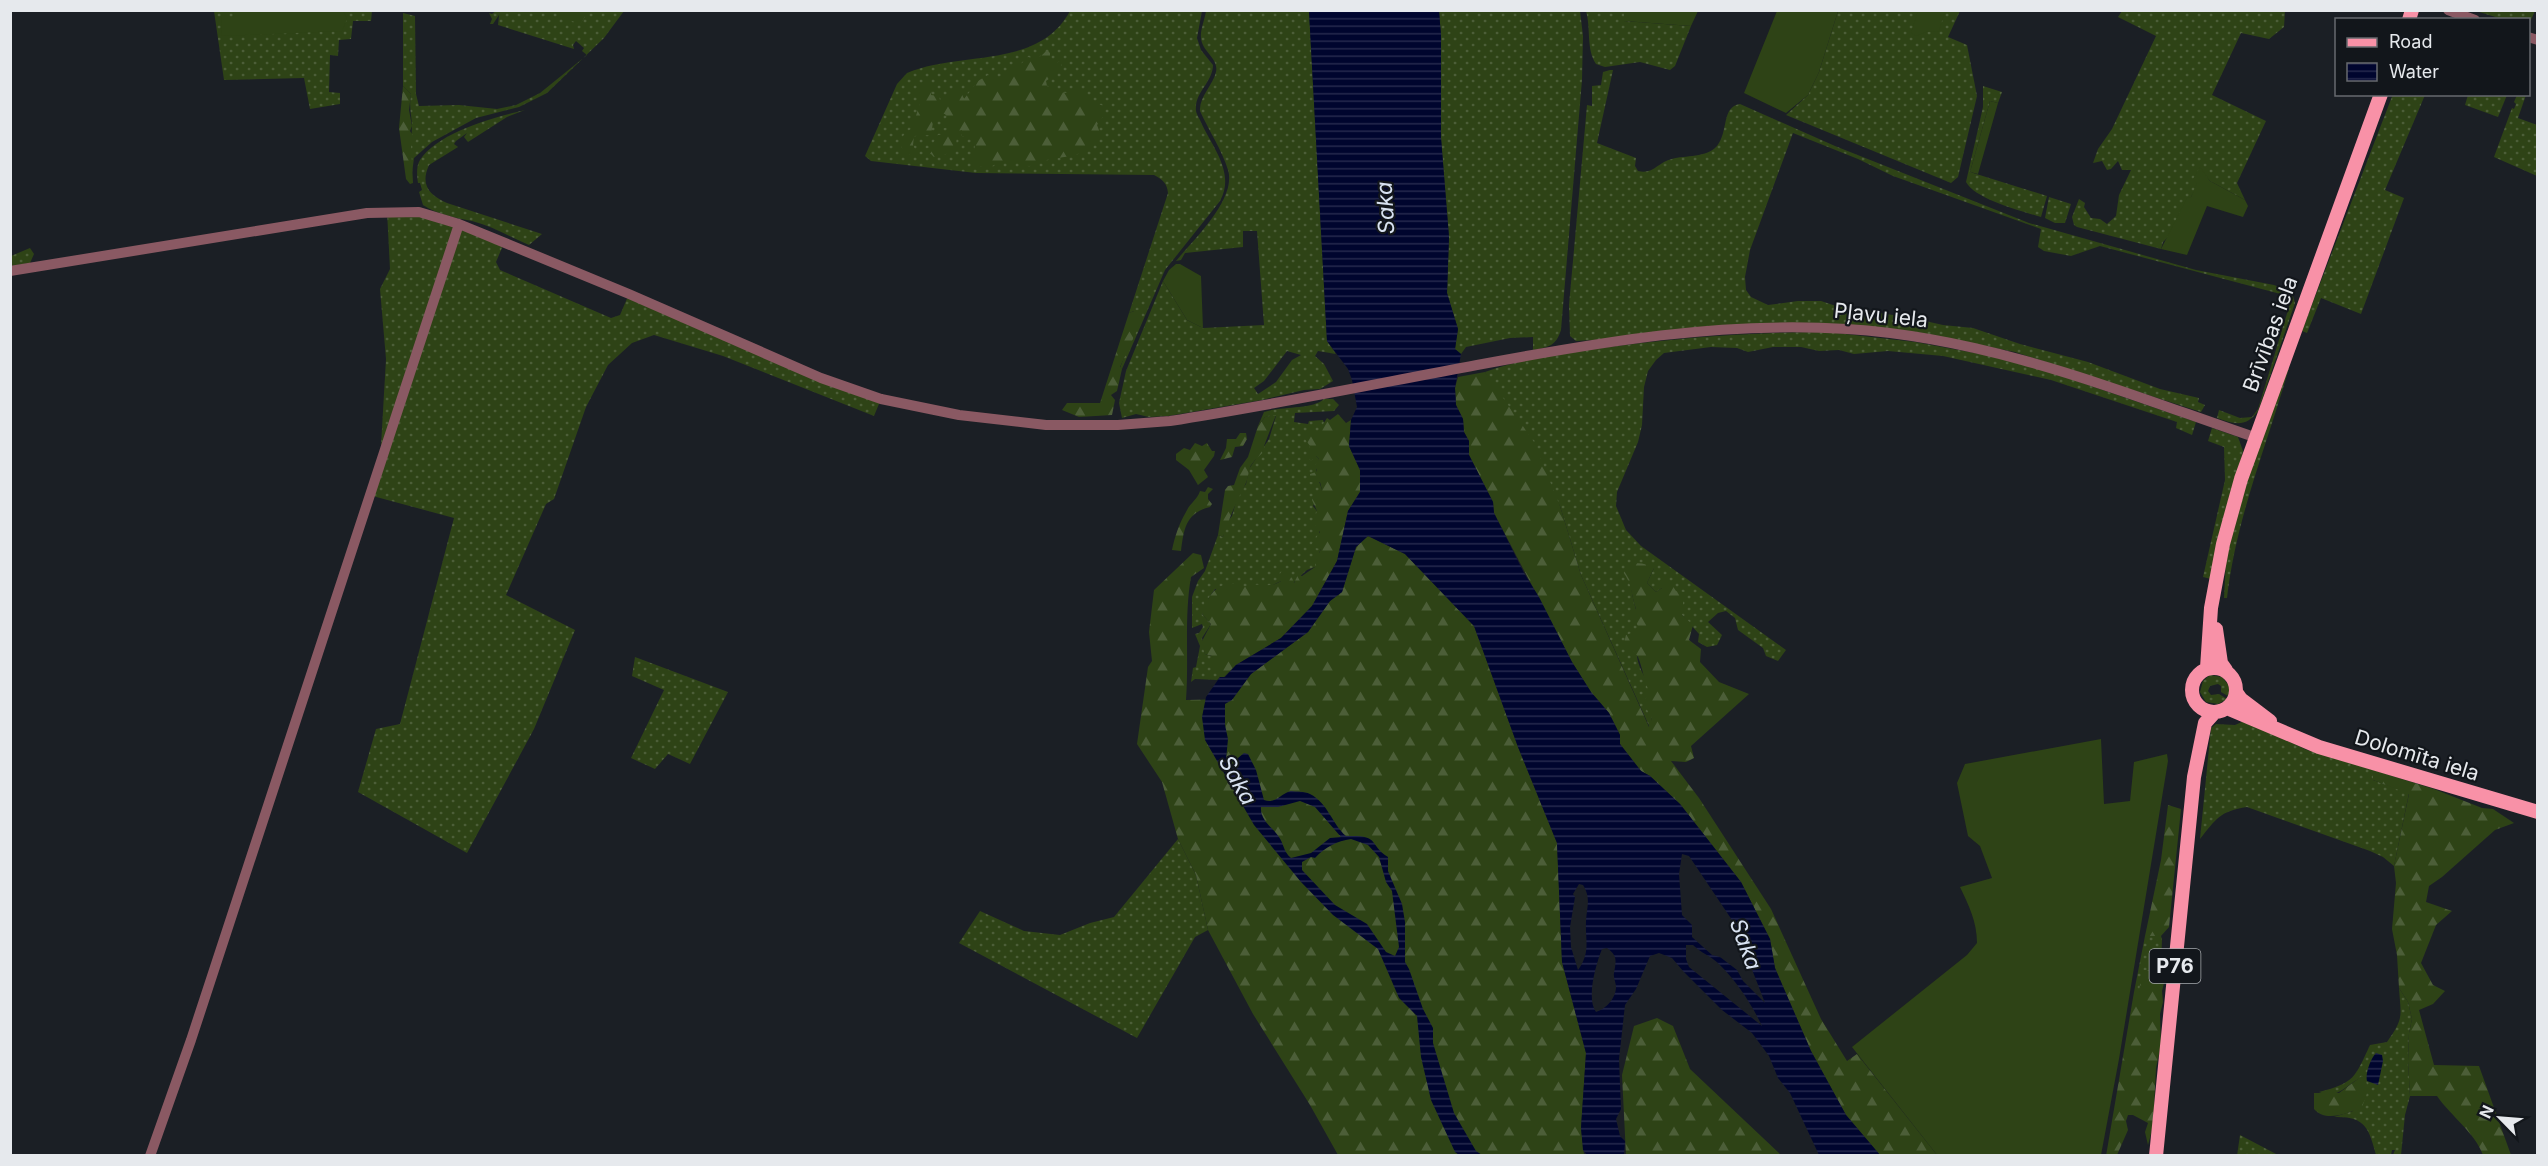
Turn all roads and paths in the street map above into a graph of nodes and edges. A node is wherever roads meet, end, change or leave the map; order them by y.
1 (2448, 10) edge
2 (2470, 18) edge
3 (2380, 96) edge
4 (459, 225) junction
5 (10, 271) edge
6 (2254, 437) junction
7 (2215, 594) junction
8 (2207, 668) junction
9 (2226, 670) junction
10 (2236, 692) junction
11 (2200, 707) junction
12 (2221, 710) junction
13 (2286, 734) junction
14 (2194, 777) junction
15 (2538, 812) edge
16 (150, 1155) edge
17 (2156, 1155) edge

1 - 2 street
3 - 6 main road, Brīvības iela / P76
4 - 5 street, Pļavu iela
4 - 6 street, Pļavu iela
4 - 16 street
6 - 7 main road, Brīvības iela / P76
7 - 8 main road, Brīvības iela / P76
7 - 9 main road, Brīvības iela / P76
8 - 9 main road
8 - 11 main road, P76
9 - 10 main road, P76
10 - 12 main road, P76
10 - 13 main road, Dolomīta iela
11 - 12 main road
11 - 14 main road, P76
12 - 13 main road, Dolomīta iela
12 - 14 main road, P76
13 - 15 main road, Dolomīta iela
14 - 17 main road, P76

